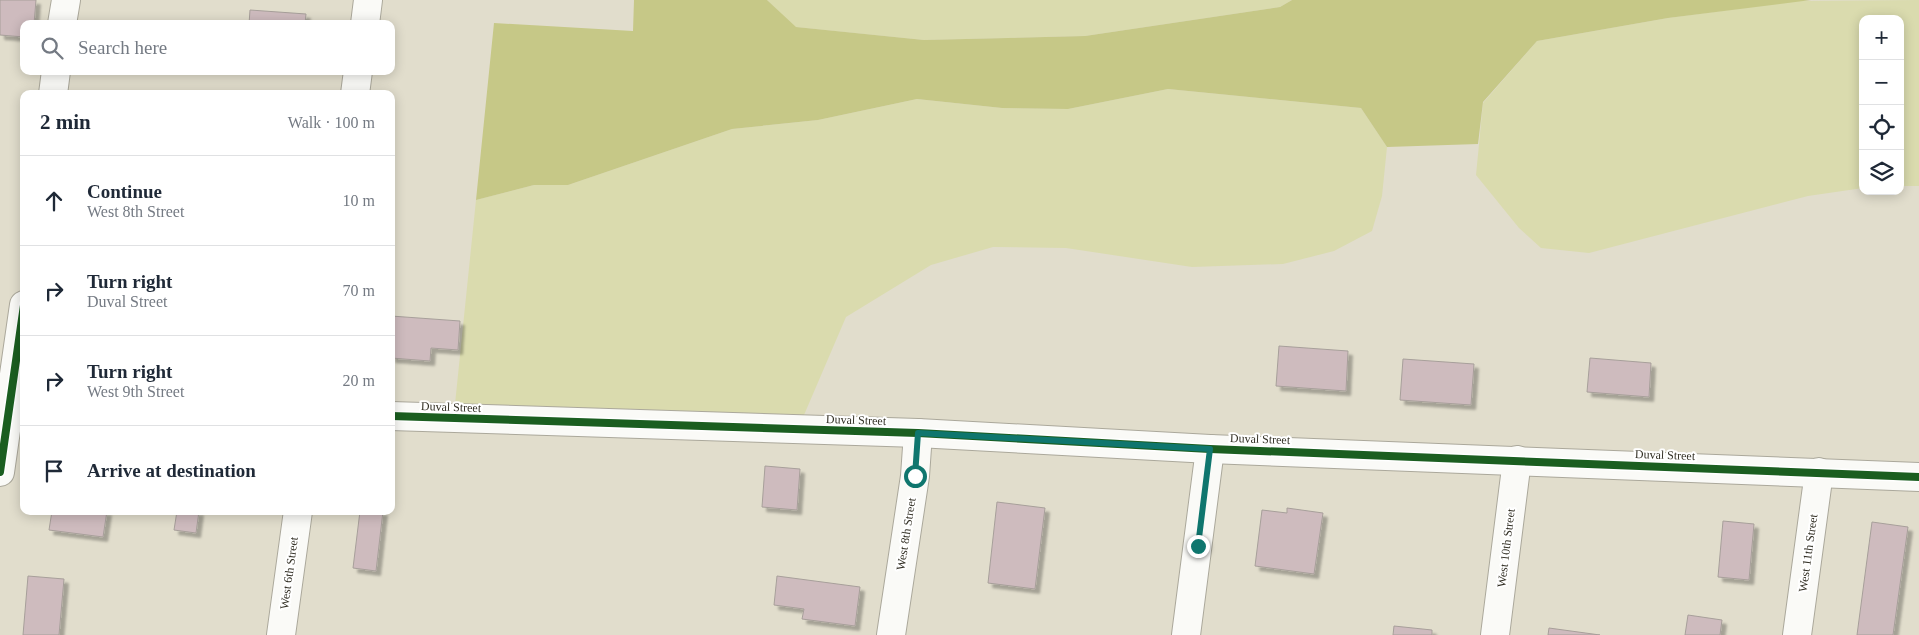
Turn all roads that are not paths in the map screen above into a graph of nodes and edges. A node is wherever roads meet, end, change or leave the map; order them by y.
1 (66, 0) edge
2 (368, 0) edge
3 (63, 20) edge
4 (366, 20) edge
5 (55, 75) edge
6 (357, 75) edge
7 (54, 90) edge
8 (356, 90) edge
9 (20, 335) edge
10 (11, 401) edge
11 (395, 416) edge
12 (918, 433) junction
13 (1210, 449) junction
14 (1517, 460) junction
15 (0, 472) edge
16 (1819, 472) junction
17 (1919, 477) edge
18 (297, 515) edge
19 (281, 635) edge
20 (891, 635) edge
21 (1186, 635) edge
22 (1494, 635) edge
23 (1797, 635) edge

1 - 3 street
2 - 4 street
5 - 7 street
6 - 8 street
9 - 10 street
10 - 15 street
11 - 12 street, Duval Street
12 - 13 street, Duval Street
12 - 20 street, West 8th Street
13 - 14 street, Duval Street
13 - 21 street
14 - 16 street, Duval Street
14 - 22 street, West 10th Street
16 - 17 street, Duval Street
16 - 23 street, West 11th Street
18 - 19 street, West 6th Street

